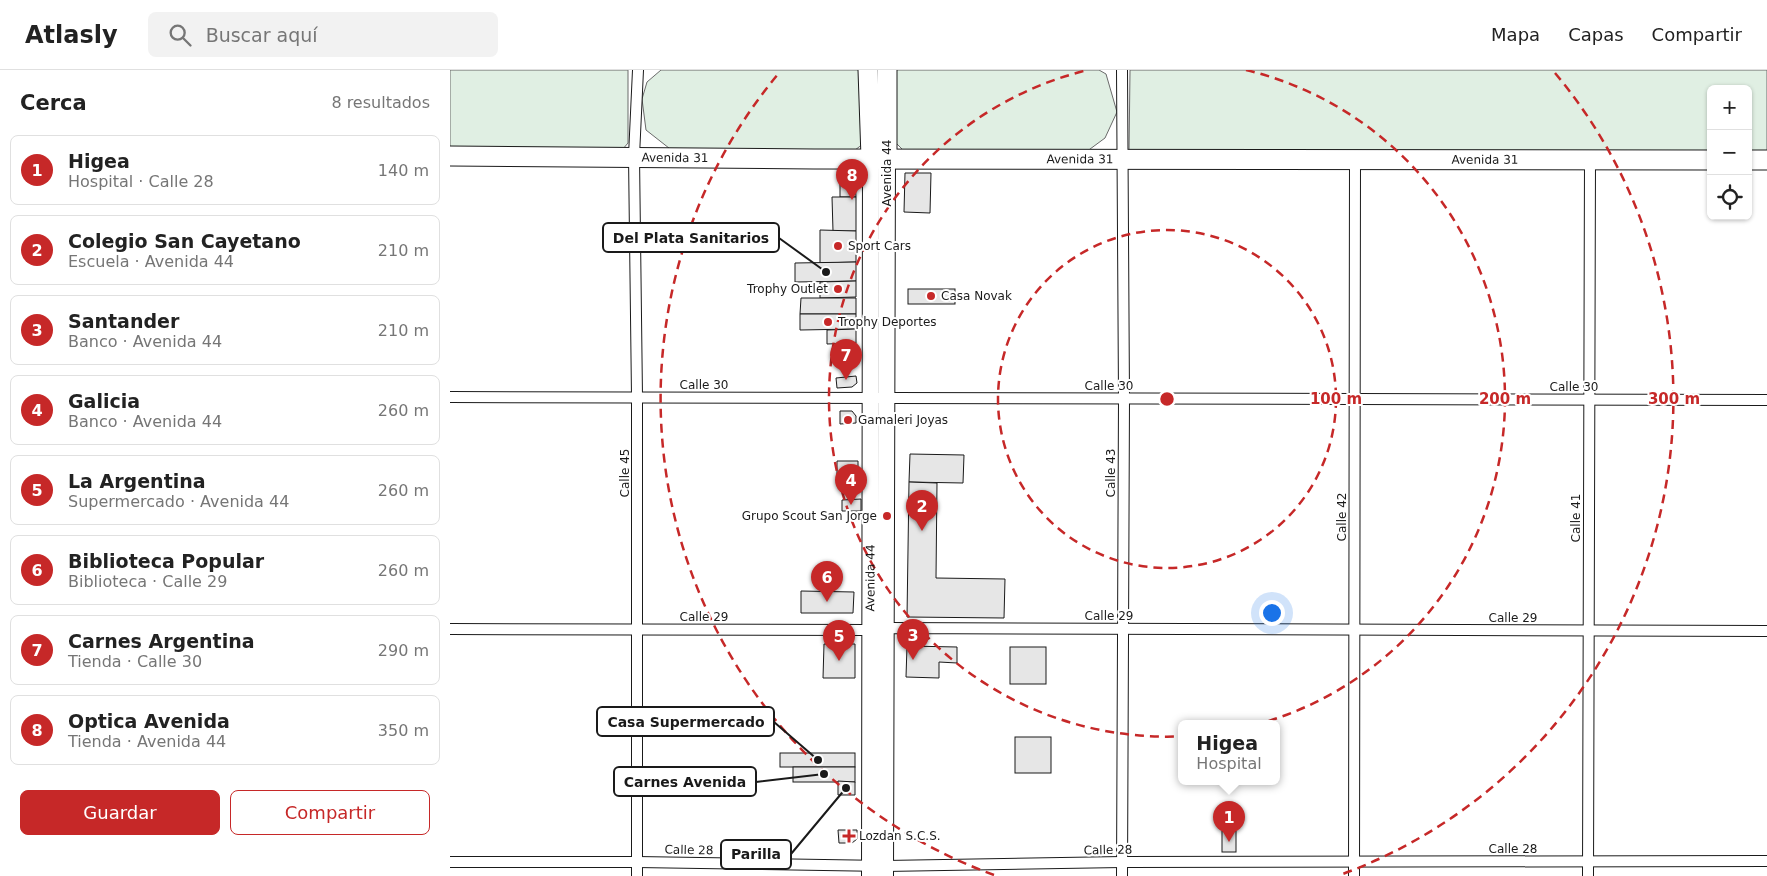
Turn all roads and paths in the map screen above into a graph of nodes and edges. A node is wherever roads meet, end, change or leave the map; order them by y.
1 (638, 70) edge
2 (868, 70) edge
3 (888, 70) edge
4 (1122, 70) edge
5 (450, 156) edge
6 (634, 156) junction
7 (879, 158) junction
8 (1124, 158) junction
9 (1355, 158) junction
10 (1590, 160) junction
11 (1707, 160) edge
12 (1752, 160) edge
13 (1767, 160) edge
14 (450, 397) edge
15 (637, 397) junction
16 (871, 398) junction
17 (888, 398) junction
18 (1124, 398) junction
19 (1355, 399) junction
20 (1589, 399) junction
21 (1767, 400) edge
22 (450, 629) edge
23 (637, 629) junction
24 (879, 629) junction
25 (1123, 629) junction
26 (1355, 630) junction
27 (1589, 630) junction
28 (1767, 631) edge
29 (450, 862) edge
30 (637, 862) junction
31 (1122, 862) junction
32 (1354, 862) junction
33 (1588, 862) junction
34 (1767, 862) edge
35 (877, 871) edge
36 (637, 876) edge
37 (1122, 876) edge
38 (1354, 876) edge
39 (1588, 876) edge

1 - 6 street, Calle 45
2 - 7 highway, Avenida 44
3 - 7 highway, Avenida 44
4 - 8 street, Calle 43
5 - 6 highway, Avenida 31
6 - 7 highway, Avenida 31
6 - 15 street, Calle 45
7 - 8 highway, Avenida 31
7 - 16 main road, Avenida 44
7 - 17 main road, Avenida 44
8 - 9 highway, Avenida 31
8 - 18 street, Calle 43
9 - 10 highway, Avenida 31
9 - 19 street, Calle 42
10 - 11 highway, Avenida 31
10 - 20 street, Calle 41
12 - 13 highway
14 - 15 street, Calle 30
15 - 16 street, Calle 30
15 - 23 street, Calle 45
16 - 17 street, Calle 30
16 - 24 main road, Avenida 44
17 - 18 street, Calle 30
17 - 24 main road, Avenida 44
18 - 19 street, Calle 30
18 - 25 street, Calle 43
19 - 20 street, Calle 30
19 - 26 street, Calle 42
20 - 21 street, Calle 30
20 - 27 street, Calle 41
22 - 23 street, Calle 29
23 - 24 street, Calle 29
23 - 30 street, Calle 45
24 - 25 street, Calle 29
24 - 35 main road, Avenida 44
25 - 26 street, Calle 29
25 - 31 street, Calle 43
26 - 27 street, Calle 29
26 - 32 street, Calle 42
27 - 28 street, Calle 29
27 - 33 street, Calle 41
29 - 30 street, Calle 28
30 - 35 street, Calle 28
30 - 36 street, Calle 45
31 - 32 street, Calle 28
31 - 35 street, Calle 28
31 - 37 street, Calle 43
32 - 33 street, Calle 28
32 - 38 street, Calle 42
33 - 34 street, Calle 28
33 - 39 street, Calle 41

